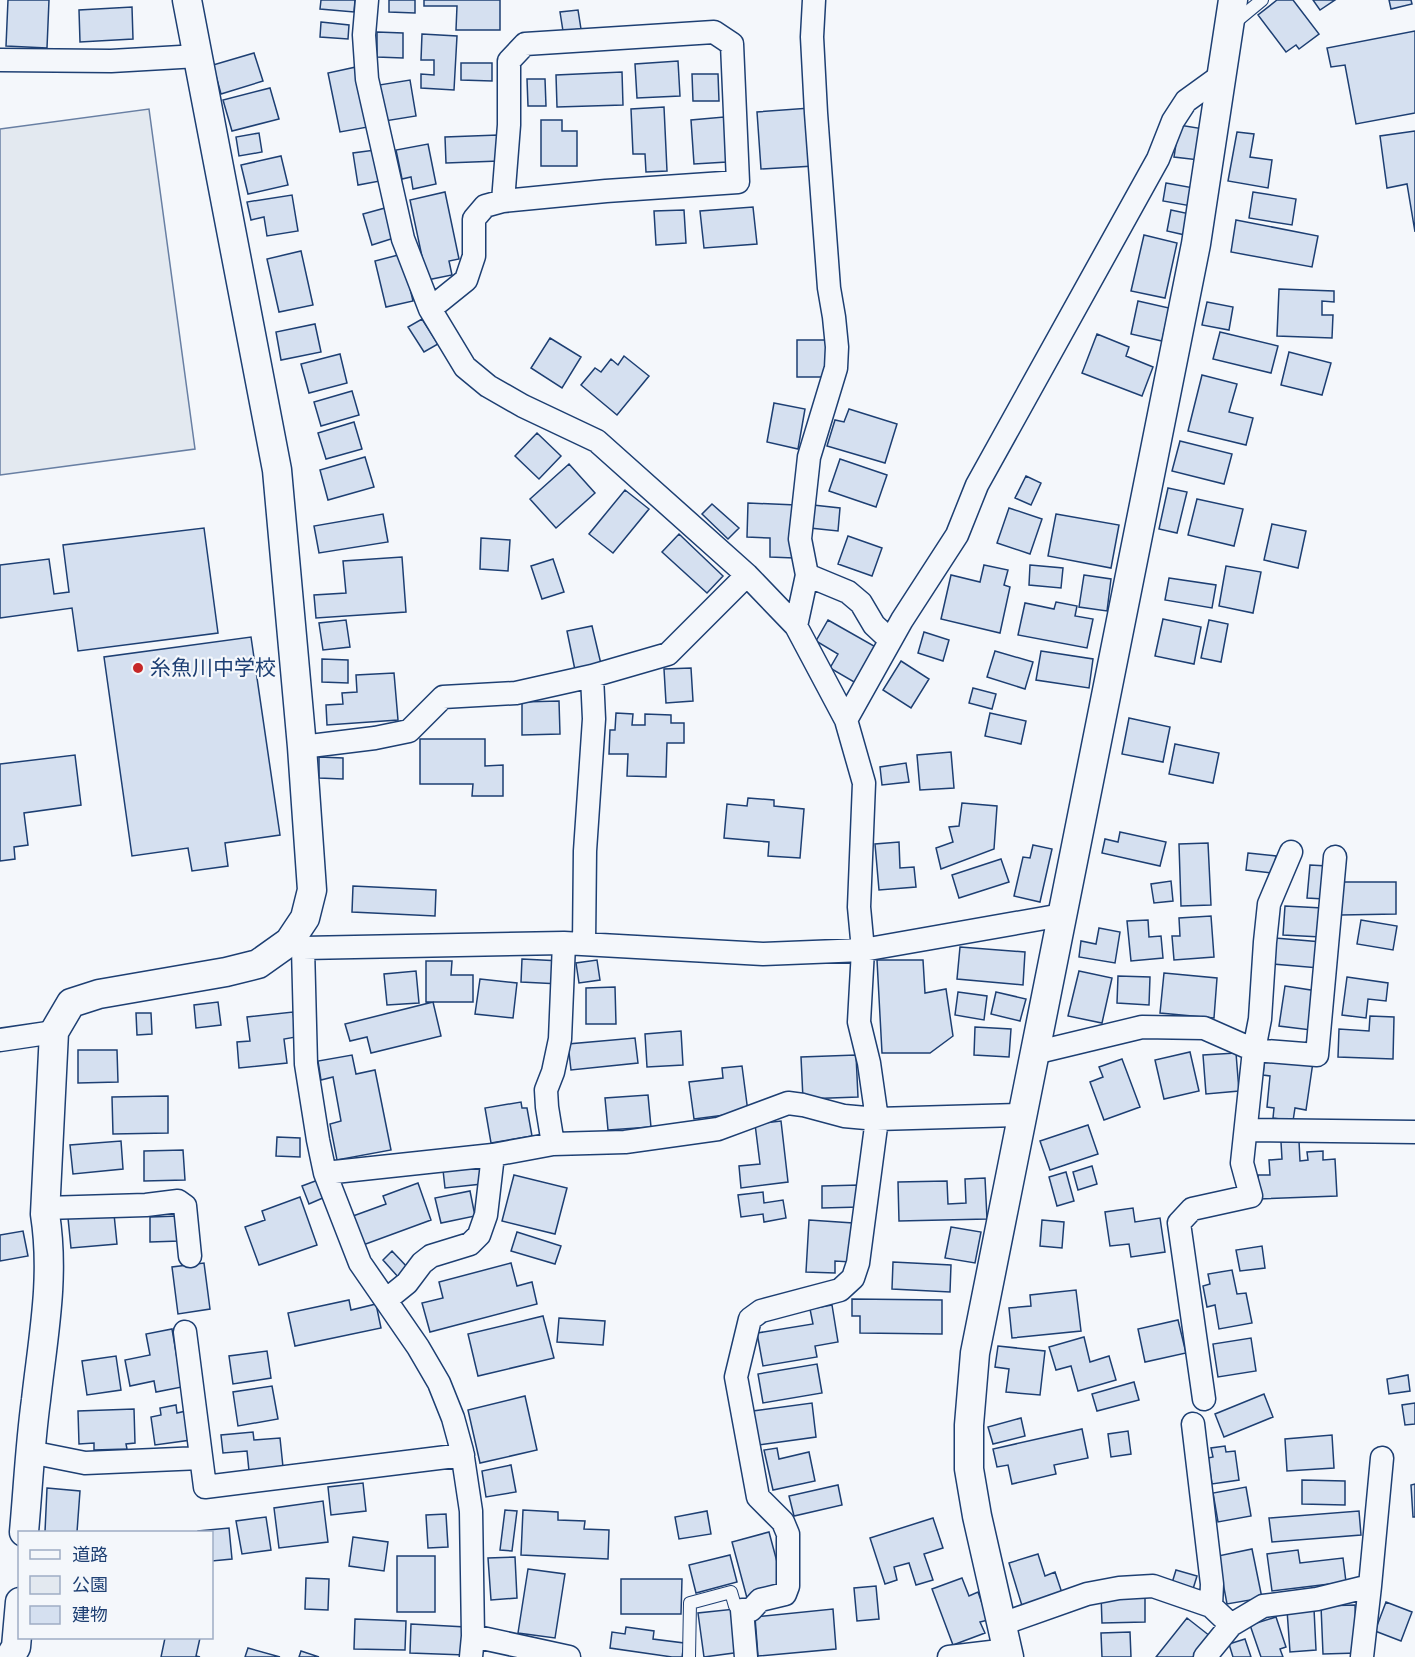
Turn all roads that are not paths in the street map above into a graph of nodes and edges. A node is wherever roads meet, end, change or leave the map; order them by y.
1 (367, 0) edge
2 (814, 0) edge
3 (1233, 0) edge
4 (1262, 0) edge
5 (190, 2) edge
6 (1229, 28) junction
7 (198, 56) junction
8 (0, 60) edge
9 (1222, 75) junction
10 (503, 201) junction
11 (430, 309) junction
12 (747, 575) junction
13 (807, 575) junction
14 (796, 626) junction
15 (890, 640) junction
16 (592, 676) junction
17 (846, 720) junction
18 (302, 747) junction
19 (1291, 852) dead end
20 (1335, 857) dead end
21 (1062, 915) junction
22 (574, 944) junction
23 (296, 945) junction
24 (864, 950) junction
25 (54, 1032) junction
26 (0, 1040) edge
27 (1254, 1050) junction
28 (1034, 1053) junction
29 (1022, 1115) junction
30 (877, 1119) junction
31 (1246, 1130) junction
32 (1415, 1132) edge
33 (553, 1144) junction
34 (493, 1155) junction
35 (325, 1173) junction
36 (45, 1208) junction
37 (190, 1256) dead end
38 (386, 1300) junction
39 (185, 1332) dead end
40 (1204, 1399) dead end
41 (1193, 1424) dead end
42 (30, 1452) junction
43 (463, 1455) junction
44 (201, 1458) junction
45 (1382, 1458) dead end
46 (24, 1531) edge
47 (1370, 1586) junction
48 (1211, 1606) junction
49 (742, 1610) junction
50 (18, 1624) edge
51 (1231, 1625) junction
52 (1006, 1644) edge
53 (472, 1646) edge
54 (10, 1657) edge
55 (569, 1657) edge
56 (688, 1657) edge
57 (746, 1657) edge
58 (949, 1657) edge
59 (1205, 1657) edge
60 (1362, 1657) edge

1 - 11 street
2 - 13 street
3 - 6 street
4 - 6 lane
5 - 7 street
6 - 9 street
7 - 8 street
7 - 18 street
9 - 15 street
9 - 21 street
10 - 10 street
10 - 11 street
11 - 12 street
12 - 14 street
12 - 16 street
13 - 14 street
13 - 15 street
14 - 17 street
15 - 17 street
16 - 18 street
16 - 22 street
17 - 24 street
18 - 23 street
19 - 27 street
20 - 27 street
21 - 24 street
21 - 28 street
22 - 23 street
22 - 24 street
22 - 33 street
23 - 25 street
23 - 35 street
24 - 30 street
25 - 26 street
25 - 36 street
27 - 28 street
27 - 31 street
28 - 29 street
29 - 30 street
29 - 52 street
30 - 33 street
30 - 49 street
31 - 32 street
31 - 40 street
33 - 34 street
34 - 35 street
34 - 38 street
35 - 38 street
36 - 37 street
36 - 42 street
38 - 43 street
39 - 44 street
41 - 48 street
42 - 44 street
42 - 46 street
43 - 44 street
43 - 53 street
45 - 47 street
47 - 51 street
47 - 60 street
48 - 51 street
48 - 52 street
49 - 56 lane
49 - 57 street
50 - 54 street
51 - 59 street
52 - 58 street
53 - 55 street

